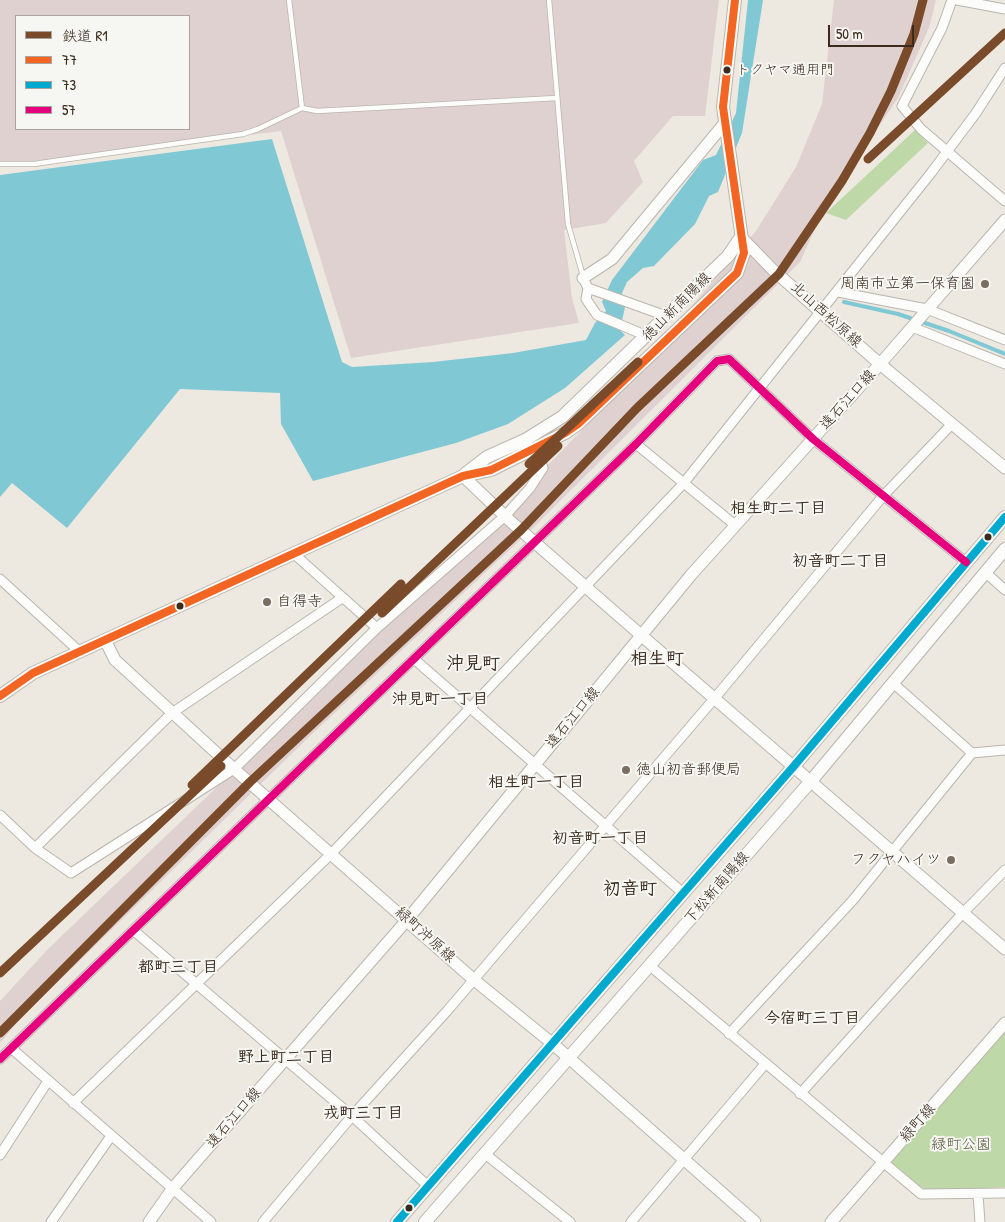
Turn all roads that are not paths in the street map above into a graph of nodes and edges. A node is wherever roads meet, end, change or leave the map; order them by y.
1 (289, 0) edge
2 (549, 0) edge
3 (735, 0) edge
4 (952, 0) edge
5 (957, 0) edge
6 (1005, 9) edge
7 (1005, 68) edge
8 (557, 98) junction
9 (302, 108) junction
10 (724, 127) junction
11 (948, 151) junction
12 (0, 164) edge
13 (1005, 201) edge
14 (1005, 220) edge
15 (740, 237) junction
16 (586, 283) junction
17 (838, 292) junction
18 (821, 311) junction
19 (925, 311) junction
20 (666, 316) junction
21 (912, 326) junction
22 (647, 336) junction
23 (1005, 340) edge
24 (880, 364) junction
25 (1005, 364) edge
26 (760, 386) junction
27 (951, 425) junction
28 (813, 439) junction
29 (636, 444) junction
30 (537, 449) junction
31 (1005, 468) edge
32 (464, 476) junction
33 (683, 484) junction
34 (884, 495) junction
35 (505, 516) junction
36 (1005, 517) edge
37 (735, 525) junction
38 (534, 541) junction
39 (1005, 549) edge
40 (293, 553) junction
41 (966, 562) junction
42 (985, 572) junction
43 (0, 579) edge
44 (586, 587) junction
45 (1005, 590) edge
46 (342, 598) junction
47 (377, 628) junction
48 (642, 636) junction
49 (105, 640) junction
50 (80, 652) junction
51 (414, 659) junction
52 (893, 683) junction
53 (0, 696) edge
54 (714, 698) junction
55 (470, 708) junction
56 (172, 713) junction
57 (1005, 750) edge
58 (972, 753) junction
59 (534, 764) junction
60 (794, 766) junction
61 (234, 769) junction
62 (811, 782) junction
63 (269, 800) junction
64 (1, 819) edge
65 (604, 825) junction
66 (35, 848) junction
67 (893, 852) junction
68 (332, 854) junction
69 (1005, 870) edge
70 (683, 893) junction
71 (962, 914) junction
72 (407, 920) junction
73 (134, 930) junction
74 (1005, 949) edge
75 (649, 965) junction
76 (473, 979) junction
77 (197, 985) junction
78 (1005, 1023) edge
79 (729, 1034) junction
80 (553, 1044) junction
81 (11, 1048) junction
82 (0, 1059) edge
83 (284, 1059) junction
84 (569, 1059) junction
85 (765, 1064) junction
86 (48, 1081) junction
87 (800, 1094) junction
88 (73, 1103) junction
89 (352, 1116) junction
90 (111, 1136) junction
91 (484, 1153) junction
92 (0, 1155) edge
93 (683, 1158) junction
94 (882, 1164) junction
95 (428, 1186) junction
96 (173, 1188) junction
97 (1005, 1193) edge
98 (978, 1195) junction
99 (567, 1221) edge
100 (51, 1222) edge
101 (149, 1222) edge
102 (211, 1222) edge
103 (264, 1222) edge
104 (397, 1222) edge
105 (425, 1222) edge
106 (630, 1222) edge
107 (755, 1222) edge
108 (831, 1222) edge
109 (980, 1222) edge

1 - 9 lane
2 - 8 lane
3 - 10 main road, 徳山新南陽線
4 - 11 street
5 - 6 street
7 - 11 street
8 - 9 lane
8 - 16 lane
9 - 12 lane
10 - 15 main road, 徳山新南陽線
10 - 16 street
11 - 13 street
11 - 17 street
14 - 19 street, 遠石江口線
15 - 18 street, 北山西松原線
15 - 20 main road, 徳山新南陽線
15 - 30 main road, 徳山新南陽線
16 - 20 street
16 - 22 street
17 - 18 street
17 - 19 street
18 - 24 street, 北山西松原線
18 - 26 street
19 - 21 street, 遠石江口線
19 - 23 street
20 - 22 main road, 徳山新南陽線
21 - 24 street, 遠石江口線
21 - 25 street
22 - 32 main road, 徳山新南陽線
24 - 27 street, 北山西松原線
24 - 28 street, 遠石江口線
26 - 28 street
26 - 29 street
26 - 33 street
27 - 31 street, 北山西松原線
27 - 34 street
28 - 34 street
28 - 37 street, 遠石江口線
29 - 33 street
29 - 38 street
30 - 32 main road, 徳山新南陽線
30 - 35 street
32 - 35 street
32 - 40 main road, 徳山新南陽線
33 - 37 street
33 - 44 street
34 - 41 street
34 - 54 street
35 - 38 street
35 - 47 street
36 - 41 main road, 下松新南陽線
37 - 48 street, 遠石江口線
38 - 44 street
38 - 51 street
39 - 42 main road, 下松新南陽線
40 - 46 street
40 - 49 main road, 徳山新南陽線
41 - 60 main road, 下松新南陽線
42 - 45 street
42 - 52 main road, 下松新南陽線
43 - 50 street
44 - 48 street
44 - 55 street
46 - 47 street
46 - 56 street
47 - 61 street
48 - 54 street
48 - 59 street, 遠石江口線
49 - 50 main road, 徳山新南陽線
49 - 56 street, 緑町沖原線
50 - 53 main road, 徳山新南陽線
51 - 55 street
51 - 63 street
52 - 58 street
52 - 62 main road, 下松新南陽線
54 - 60 street
54 - 65 street
55 - 59 street
55 - 68 street
56 - 61 street, 緑町沖原線
56 - 66 street
57 - 58 street
58 - 67 street
59 - 65 street
59 - 72 street, 遠石江口線
60 - 62 street
60 - 70 main road, 下松新南陽線
61 - 63 street, 緑町沖原線
61 - 66 street
62 - 67 street
62 - 75 main road, 下松新南陽線
63 - 68 street, 緑町沖原線
63 - 73 street
64 - 66 street
65 - 70 street
65 - 76 street
67 - 71 street
67 - 79 street
68 - 72 street, 緑町沖原線
68 - 77 street
69 - 71 street
70 - 80 main road, 下松新南陽線
71 - 74 street
71 - 87 street
72 - 76 street, 緑町沖原線
72 - 83 street, 遠石江口線
73 - 77 street
73 - 81 street
75 - 79 street
75 - 84 main road, 下松新南陽線
76 - 80 street, 緑町沖原線
76 - 89 street
77 - 83 street
77 - 88 street
78 - 94 street, 緑町線
79 - 85 street
80 - 84 street, 緑町沖原線
80 - 95 main road, 下松新南陽線
81 - 82 street
81 - 86 street
83 - 89 street
83 - 96 street, 遠石江口線
84 - 91 main road, 下松新南陽線
84 - 93 street, 緑町沖原線
85 - 87 street
85 - 93 street
86 - 88 street
86 - 92 street
87 - 94 street
88 - 90 street
89 - 95 street
89 - 103 street
90 - 96 street
90 - 100 street
91 - 99 street
91 - 105 main road, 下松新南陽線
93 - 106 street
93 - 107 street, 緑町沖原線
94 - 98 street
94 - 108 street, 緑町線
95 - 104 main road, 下松新南陽線
96 - 101 street, 遠石江口線
96 - 102 street
97 - 98 street
98 - 109 street

